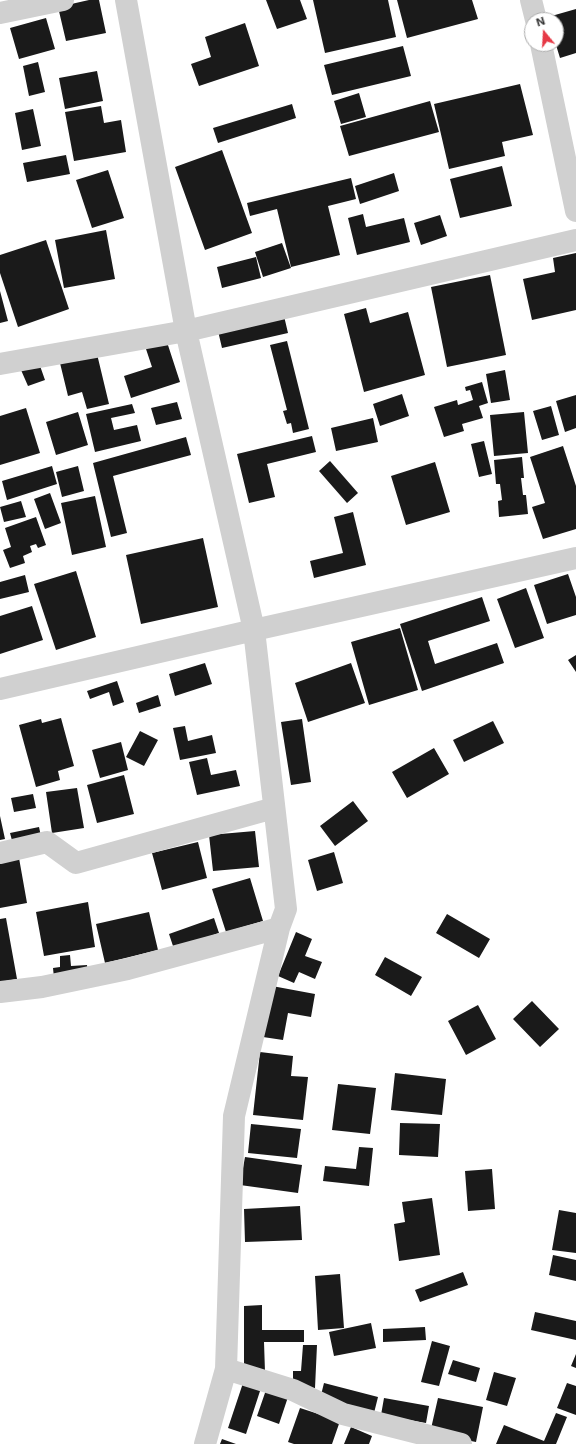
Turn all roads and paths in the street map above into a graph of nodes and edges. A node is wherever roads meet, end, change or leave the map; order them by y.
1 (63, 0) edge
2 (126, 0) edge
3 (531, 0) edge
4 (534, 12) edge
5 (0, 13) edge
6 (543, 52) edge
7 (576, 211) edge
8 (576, 240) edge
9 (186, 331) junction
10 (0, 364) edge
11 (576, 558) edge
12 (254, 630) junction
13 (0, 689) edge
14 (274, 808) junction
15 (0, 853) edge
16 (278, 928) junction
17 (0, 992) edge
18 (226, 1369) junction
19 (205, 1444) edge
20 (461, 1444) edge

1 - 5 street
2 - 9 street
3 - 4 street
6 - 7 street
8 - 9 street
9 - 10 street
9 - 12 street
11 - 12 street
12 - 13 street
12 - 14 street
14 - 15 street
14 - 16 street
16 - 17 street
16 - 18 street
18 - 19 street
18 - 20 street

